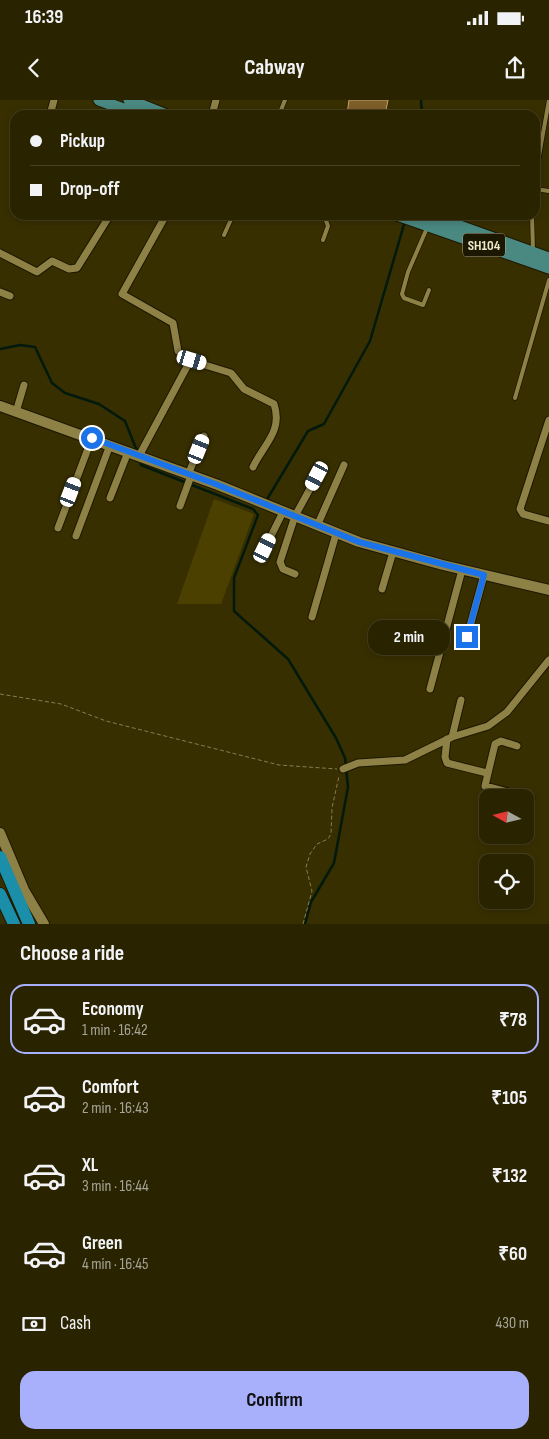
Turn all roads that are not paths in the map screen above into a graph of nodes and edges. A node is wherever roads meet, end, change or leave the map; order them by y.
1 (99, 100) edge
2 (130, 100) edge
3 (549, 100) edge
4 (126, 110) edge
5 (155, 110) edge
6 (540, 155) edge
7 (107, 220) edge
8 (163, 220) edge
9 (231, 220) edge
10 (326, 220) edge
11 (427, 220) edge
12 (532, 220) edge
13 (224, 235) dead end
14 (323, 240) dead end
15 (533, 252) junction
16 (0, 253) edge
17 (549, 258) edge
18 (549, 268) edge
19 (549, 280) edge
20 (429, 290) dead end
21 (0, 292) edge
22 (10, 296) dead end
23 (178, 351) dead end
24 (24, 385) dead end
25 (515, 398) dead end
26 (0, 406) edge
27 (16, 412) junction
28 (549, 420) edge
29 (204, 436) dead end
30 (92, 438) junction
31 (110, 445) junction
32 (134, 454) junction
33 (344, 465) dead end
34 (252, 467) dead end
35 (189, 475) junction
36 (317, 476) dead end
37 (110, 498) dead end
38 (180, 506) dead end
39 (283, 512) junction
40 (295, 516) junction
41 (549, 521) edge
42 (316, 526) junction
43 (58, 528) dead end
44 (336, 534) junction
45 (76, 536) dead end
46 (265, 548) dead end
47 (393, 552) junction
48 (462, 570) junction
49 (295, 574) dead end
50 (484, 575) junction
51 (382, 589) dead end
52 (549, 590) edge
53 (312, 617) dead end
54 (467, 637) dead end
55 (549, 660) edge
56 (430, 689) dead end
57 (461, 700) dead end
58 (450, 738) junction
59 (517, 746) dead end
60 (343, 769) road end
61 (487, 774) junction
62 (490, 789) edge
63 (0, 833) edge
64 (0, 857) edge
65 (0, 894) edge
66 (14, 924) edge
67 (29, 924) edge
68 (44, 924) edge

1 - 4 main road
2 - 5 main road
3 - 6 lane
7 - 16 street
8 - 23 street
9 - 13 lane
10 - 14 lane
11 - 15 main road, SH104
11 - 18 main road, SH104
11 - 20 lane
12 - 15 lane
15 - 17 main road, SH104
19 - 25 lane
21 - 22 street
24 - 27 street
26 - 27 street
27 - 30 street
28 - 41 street
29 - 35 street
30 - 31 street
30 - 43 street
31 - 32 street
31 - 45 street
32 - 34 street
32 - 35 street
32 - 37 street
33 - 42 street
35 - 38 street
35 - 39 street
36 - 40 street
39 - 40 street
39 - 46 street
40 - 42 street
40 - 49 street
42 - 44 street
44 - 47 street
44 - 53 street
47 - 48 street
47 - 51 street
48 - 50 street
48 - 56 street
50 - 52 street
50 - 54 street
55 - 58 street
57 - 58 street
58 - 60 street
58 - 61 street
59 - 61 street
61 - 62 street
63 - 68 street
64 - 67 highway
65 - 66 highway

